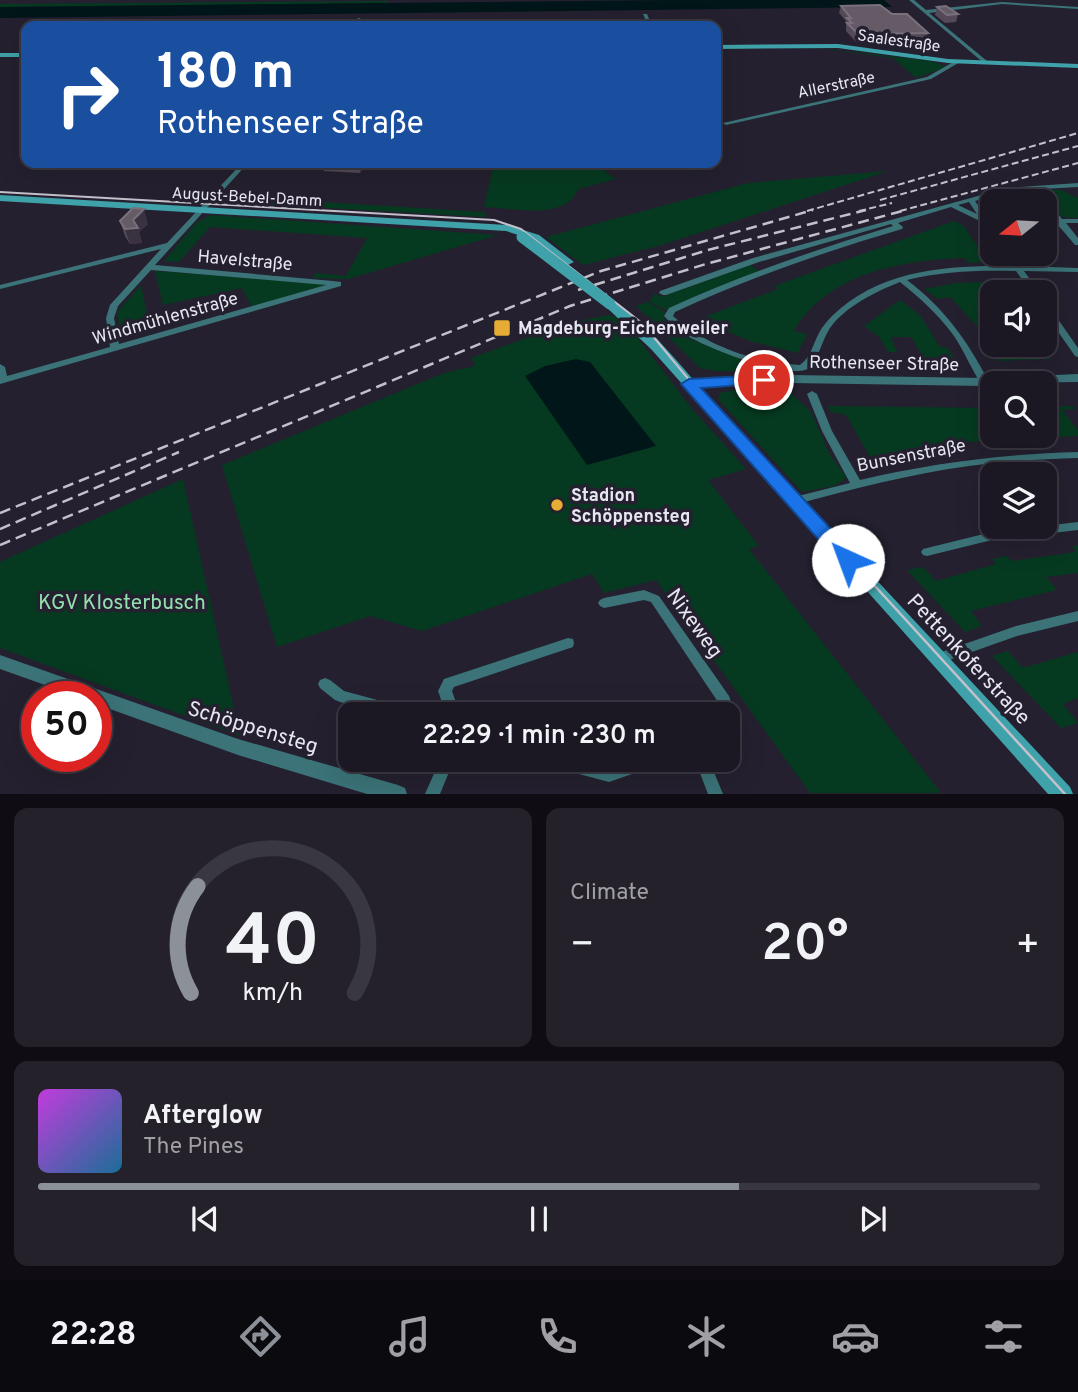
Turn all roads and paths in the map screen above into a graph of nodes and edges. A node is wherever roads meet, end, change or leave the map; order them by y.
1 (911, 0) edge
2 (1078, 8) edge
3 (925, 12) junction
4 (645, 15) dead end
5 (648, 21) edge
6 (721, 47) edge
7 (0, 55) edge
8 (21, 55) edge
9 (985, 62) junction
10 (953, 65) junction
11 (1078, 66) edge
12 (726, 123) dead end
13 (240, 168) edge
14 (1078, 185) edge
15 (1032, 187) joint
16 (0, 198) edge
17 (971, 200) junction
18 (952, 205) junction
19 (203, 209) junction
20 (980, 213) edge
21 (980, 218) edge
22 (1057, 218) edge
23 (1059, 220) junction
24 (1078, 221) edge
25 (891, 222) junction
26 (521, 234) joint
27 (817, 242) junction
28 (1078, 243) edge
29 (169, 246) junction
30 (827, 248) junction
31 (1016, 266) edge
32 (149, 267) junction
33 (1018, 269) junction
34 (1078, 270) edge
35 (902, 280) junction
36 (1026, 280) edge
37 (338, 284) joint
38 (0, 287) edge
39 (663, 293) dead end
40 (1057, 324) edge
41 (115, 348) junction
42 (1078, 354) edge
43 (0, 367) edge
44 (980, 375) edge
45 (1078, 378) edge
46 (1057, 379) edge
47 (2, 381) edge
48 (980, 382) edge
49 (689, 384) junction
50 (812, 394) dead end
51 (1078, 455) edge
52 (856, 483) junction
53 (794, 501) junction
54 (1078, 526) edge
55 (927, 552) dead end
56 (604, 603) dead end
57 (1078, 616) edge
58 (568, 643) dead end
59 (938, 659) junction
60 (0, 662) edge
61 (52, 681) edge
62 (325, 684) dead end
63 (362, 702) edge
64 (449, 702) edge
65 (724, 702) edge
66 (112, 703) edge
67 (442, 772) edge
68 (597, 772) edge
69 (618, 772) edge
70 (707, 772) edge
71 (369, 790) edge
72 (398, 793) edge
73 (432, 793) edge
74 (716, 793) edge
75 (1062, 793) edge

1 - 3 street
2 - 3 street
3 - 9 street
4 - 5 street
6 - 10 main road, Saalestraße
7 - 8 main road
9 - 10 main road, Saalestraße
9 - 11 main road, Saalestraße
10 - 12 street, Allerstraße
13 - 19 street, Havelstraße
14 - 15 street
15 - 17 street
16 - 19 main road, August-Bebel-Damm
17 - 18 street
17 - 20 street
18 - 21 street
18 - 25 street
19 - 26 main road, August-Bebel-Damm
19 - 29 street, Havelstraße
22 - 23 street
23 - 24 street
23 - 28 street
25 - 27 street
25 - 30 street
26 - 49 main road, Pettenkoferstraße
27 - 30 street
27 - 39 street
29 - 32 street, Havelstraße
29 - 38 street
30 - 35 street, Rothenseer Straße
31 - 33 street
32 - 37 street, Havelstraße
32 - 41 street, Havelstraße
33 - 34 street
33 - 35 street
33 - 36 street
35 - 44 street
37 - 41 street, Windmühlenstraße
40 - 42 street
41 - 47 street, Windmühlenstraße
43 - 47 street
45 - 46 street, Rothenseer Straße
48 - 49 street, Rothenseer Straße
49 - 53 main road, Pettenkoferstraße
50 - 52 street
51 - 52 street, Bunsenstraße
52 - 53 street, Bunsenstraße
53 - 59 main road, Pettenkoferstraße
54 - 55 street
56 - 65 street, Nixeweg
57 - 59 street
58 - 64 street
59 - 75 main road, Pettenkoferstraße
60 - 61 street, Schöppensteg
62 - 63 street
66 - 71 street, Schöppensteg
67 - 73 street
68 - 69 street
70 - 74 street
71 - 72 street, Schöppensteg

